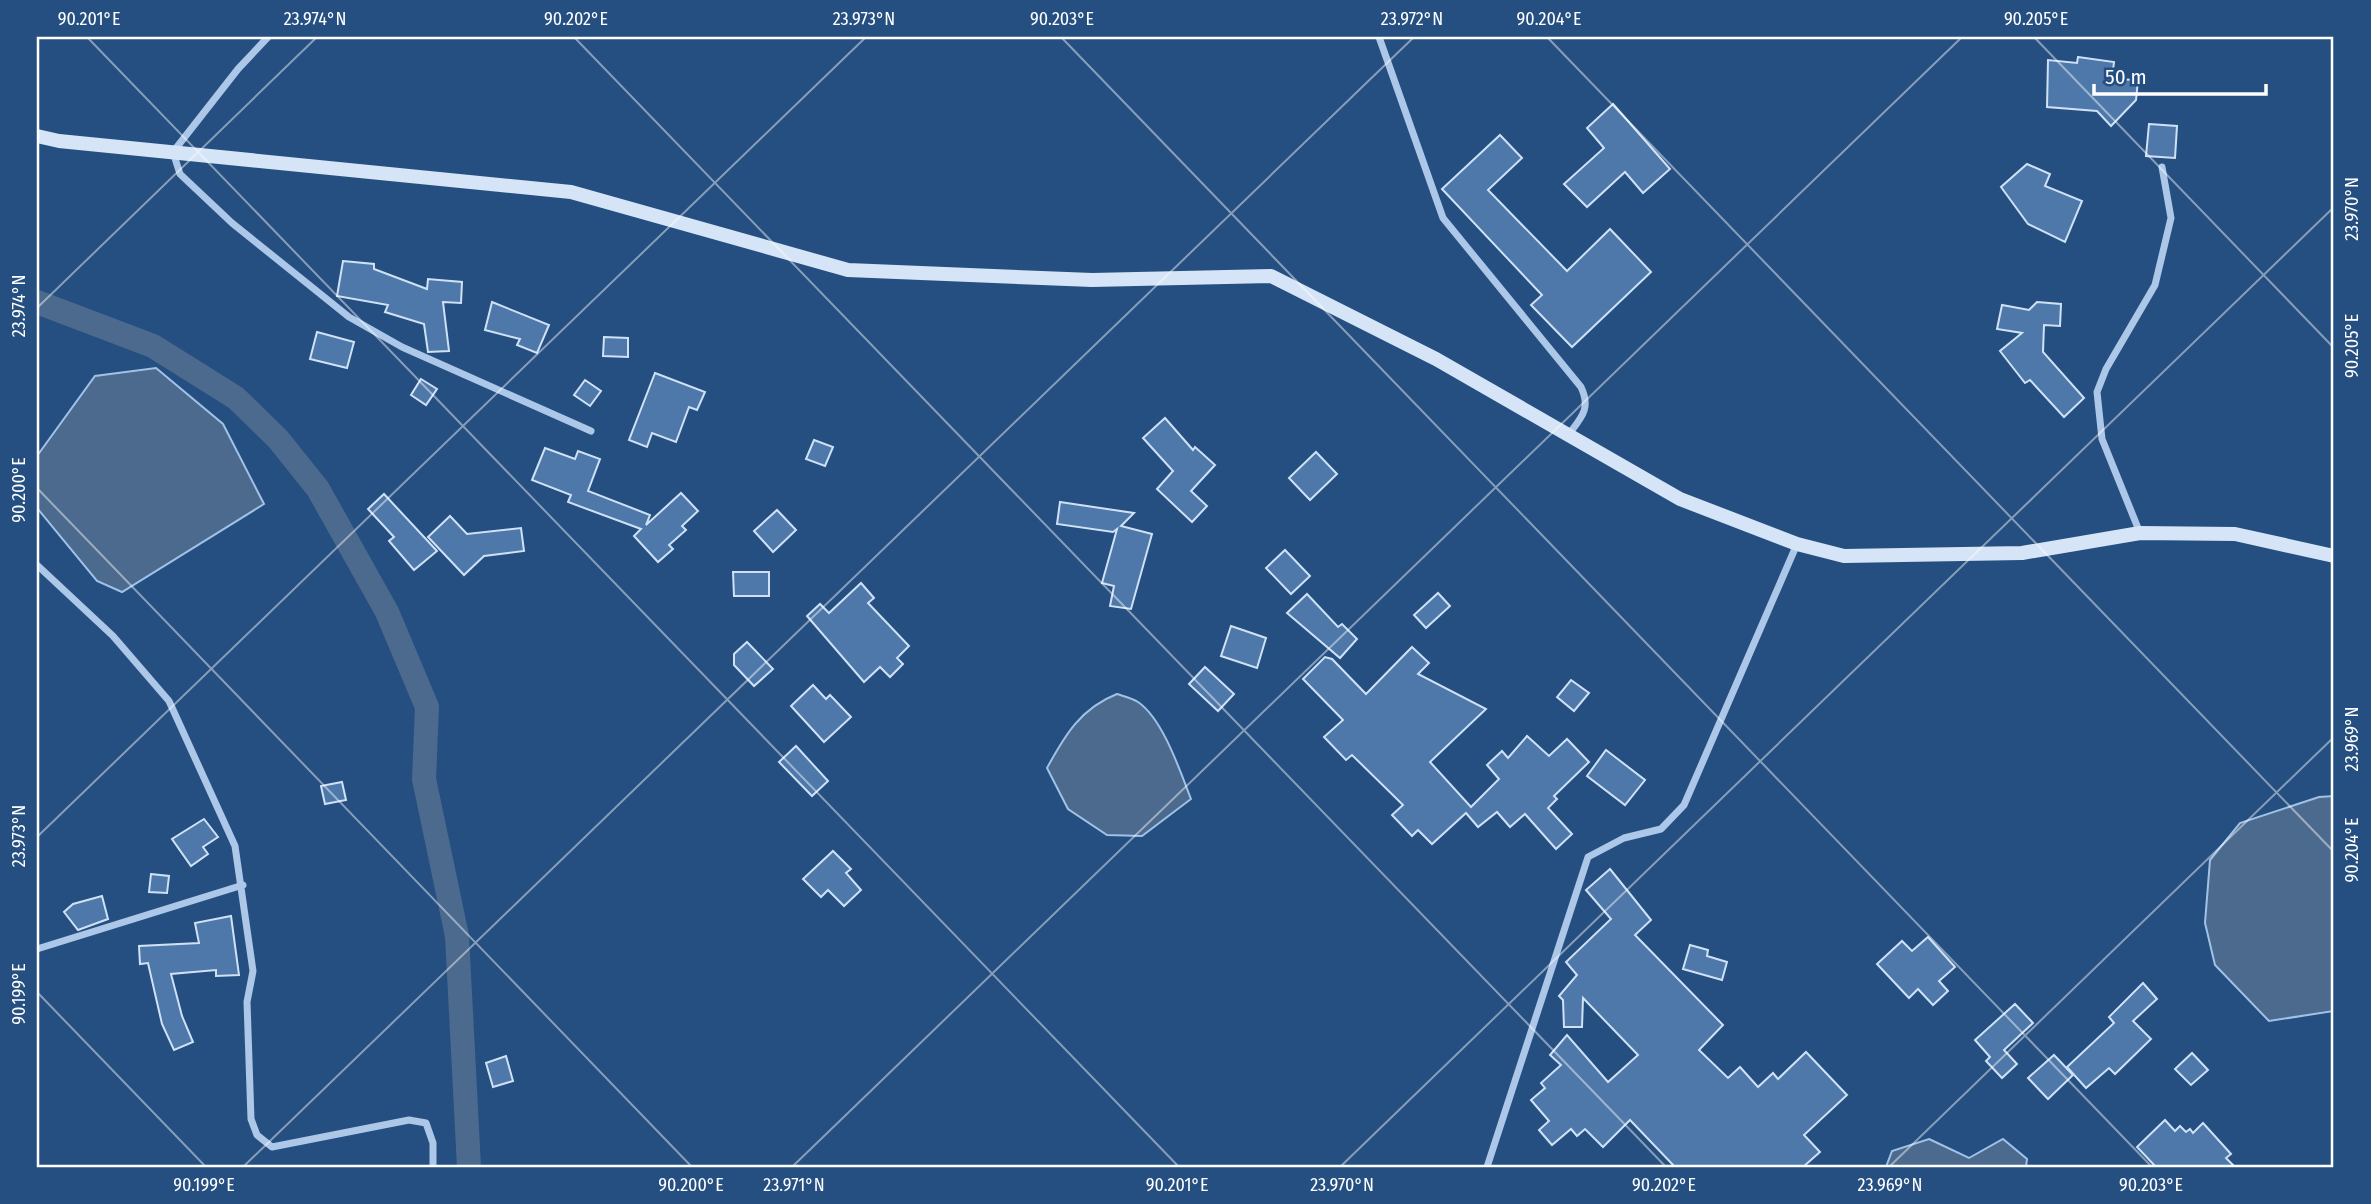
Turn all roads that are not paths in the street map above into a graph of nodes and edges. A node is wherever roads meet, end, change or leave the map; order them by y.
1 (268, 37) edge
2 (1378, 37) edge
3 (37, 136) edge
4 (173, 152) junction
5 (2162, 167) dead end
6 (592, 431) dead end
7 (1570, 434) junction
8 (2140, 533) junction
9 (1797, 544) junction
10 (2334, 556) edge
11 (37, 565) edge
12 (243, 885) junction
13 (37, 949) edge
14 (433, 1167) edge
15 (1488, 1167) edge

1 - 4 street
2 - 7 street
3 - 4 street
4 - 6 street
4 - 7 street
5 - 8 street
7 - 9 street
8 - 9 street
8 - 10 street
9 - 15 street
11 - 12 street
12 - 13 street
12 - 14 street

